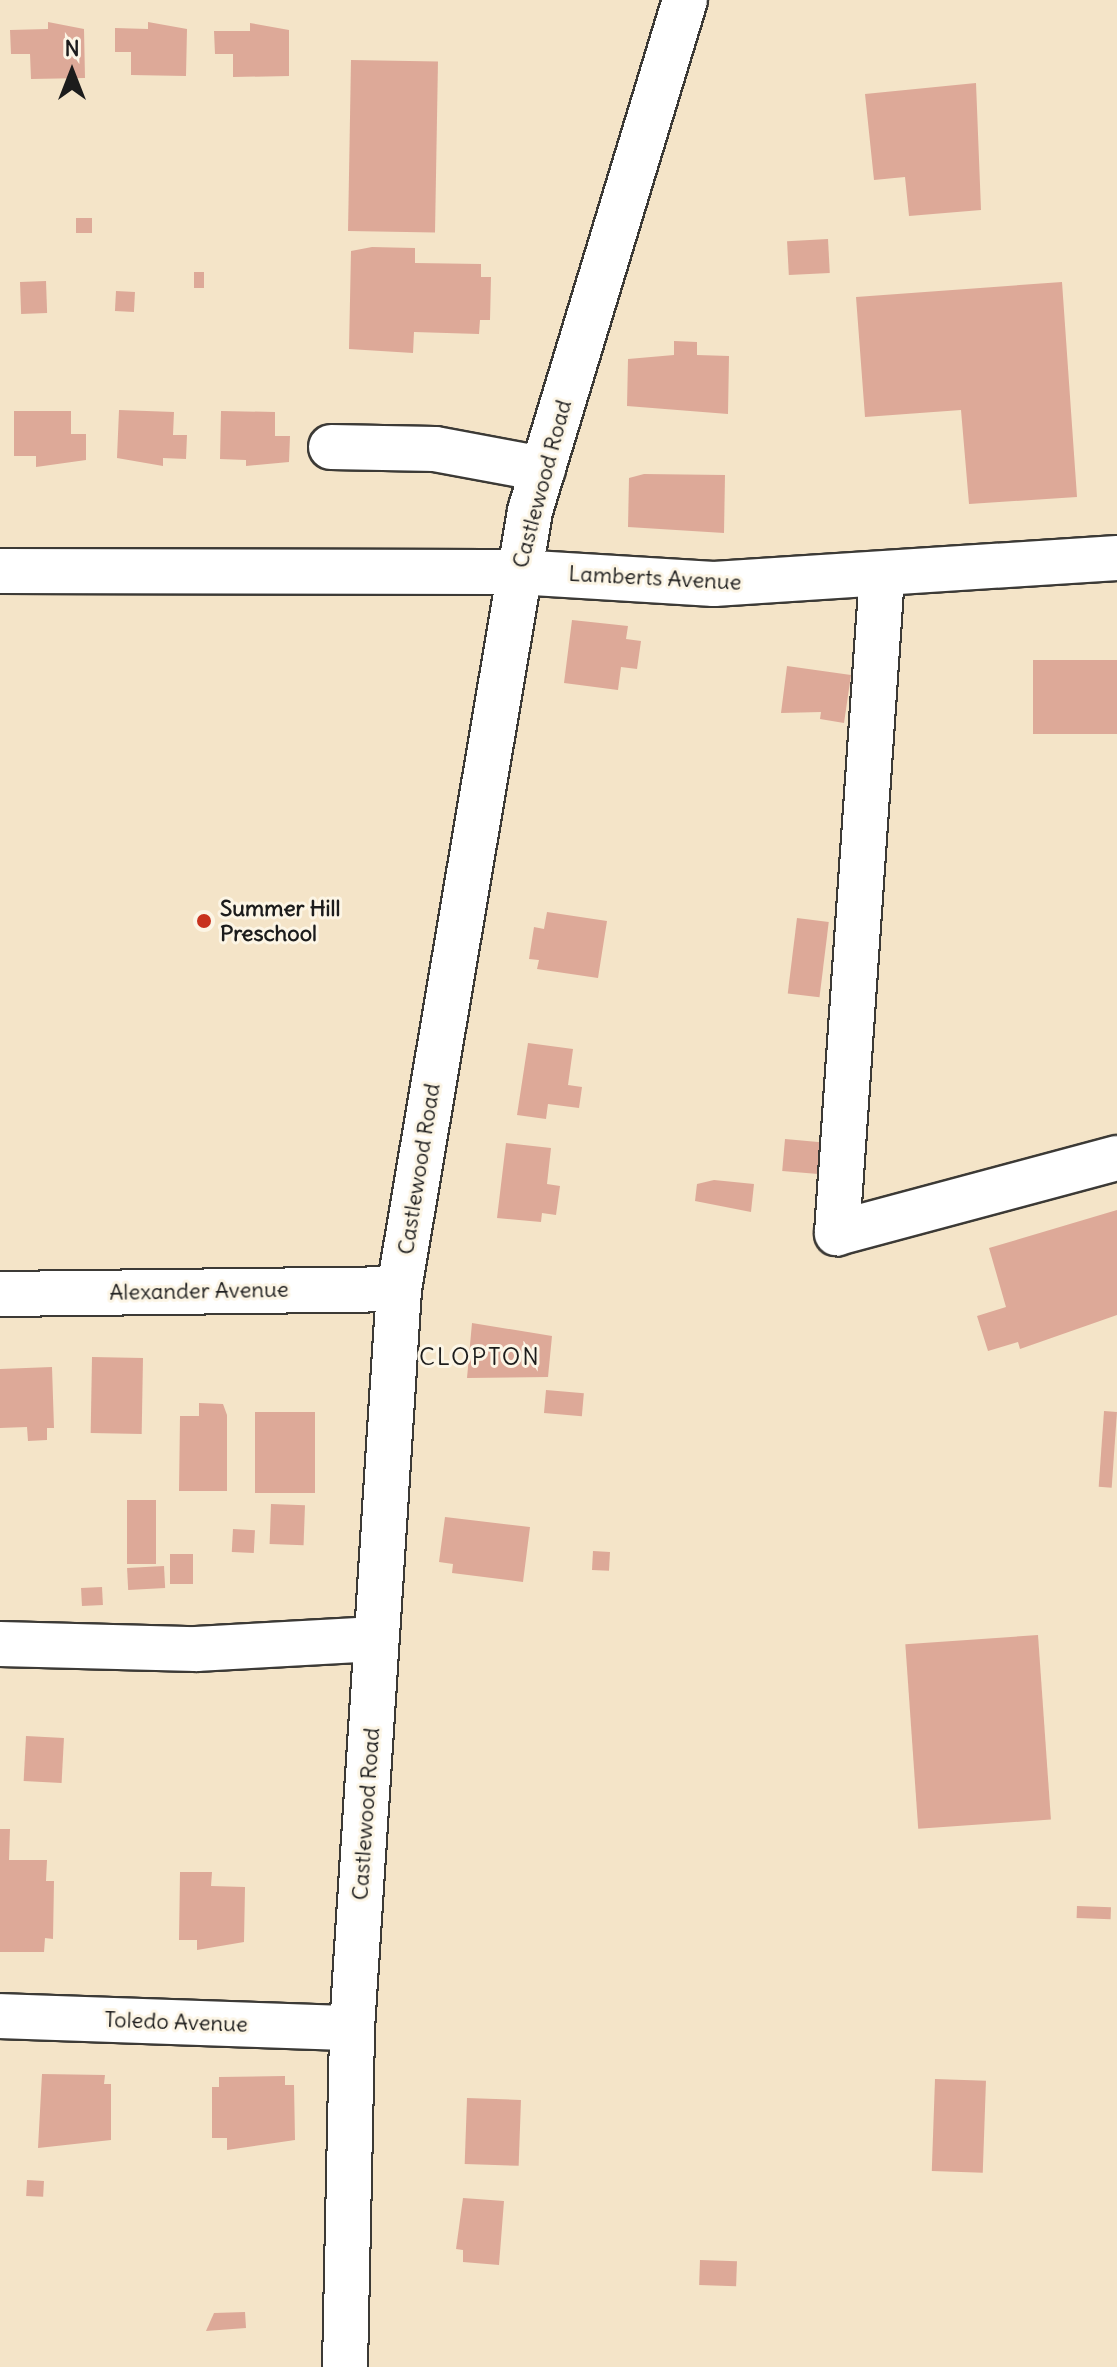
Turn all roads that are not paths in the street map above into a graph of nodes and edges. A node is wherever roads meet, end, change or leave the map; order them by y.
1 (685, 0) edge
2 (331, 447) dead end
3 (543, 469) junction
4 (1117, 558) edge
5 (0, 571) edge
6 (517, 572) junction
7 (882, 575) junction
8 (1117, 1158) edge
9 (399, 1289) junction
10 (0, 1294) edge
11 (376, 1639) junction
12 (0, 1644) edge
13 (0, 2016) edge
14 (352, 2028) junction
15 (345, 2367) edge

1 - 3 street, Castlewood Road
2 - 3 street
3 - 6 street, Castlewood Road
4 - 7 street, Lamberts Avenue
5 - 6 street, Lamberts Avenue
6 - 7 street, Lamberts Avenue
6 - 9 street, Castlewood Road
7 - 8 street
9 - 10 street, Alexander Avenue
9 - 11 street, Castlewood Road
11 - 12 street
11 - 14 street, Castlewood Road
13 - 14 street, Toledo Avenue
14 - 15 street, Castlewood Road

